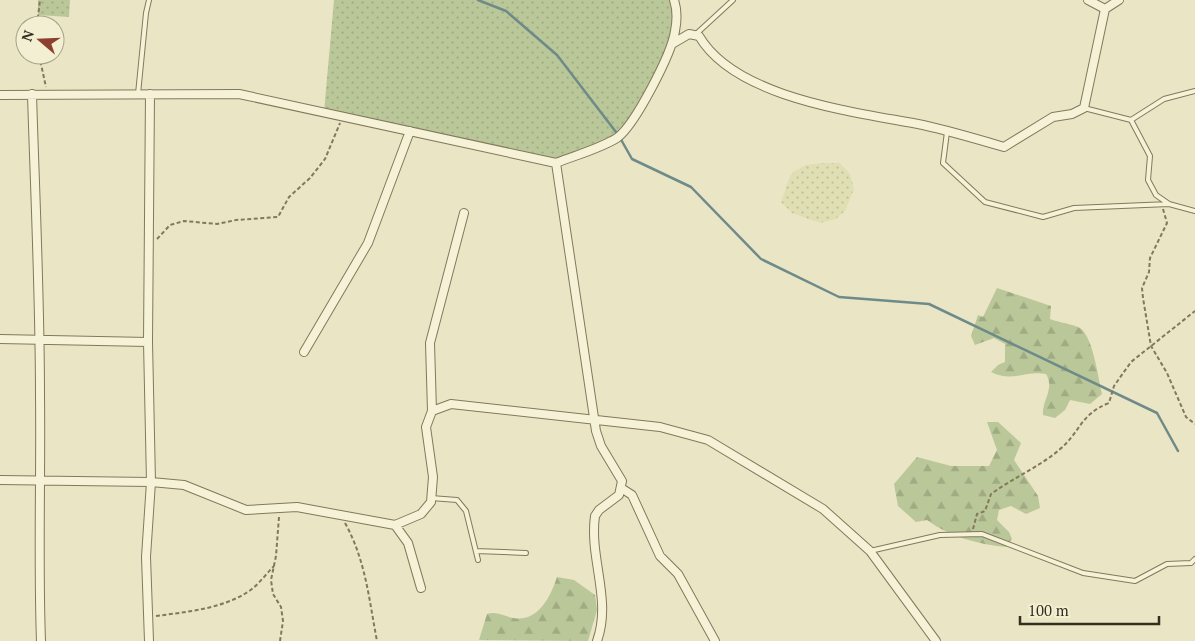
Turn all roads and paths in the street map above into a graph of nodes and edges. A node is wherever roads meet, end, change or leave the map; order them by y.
1 (40, 0) edge
2 (149, 0) edge
3 (674, 0) edge
4 (733, 0) edge
5 (1088, 0) edge
6 (1118, 0) edge
7 (1105, 9) junction
8 (38, 15) edge
9 (695, 35) junction
10 (672, 44) junction
11 (41, 65) edge
12 (1195, 91) edge
13 (32, 94) junction
14 (47, 94) junction
15 (138, 94) junction
16 (150, 94) junction
17 (0, 95) edge
18 (1084, 108) junction
19 (342, 116) dead end
20 (1131, 120) junction
21 (410, 131) junction
22 (947, 132) junction
23 (556, 163) junction
24 (1159, 204) junction
25 (1169, 204) junction
26 (1195, 211) edge
27 (464, 212) dead end
28 (149, 248) junction
29 (1195, 311) edge
30 (0, 339) edge
31 (40, 340) junction
32 (148, 342) junction
33 (1151, 346) junction
34 (304, 352) dead end
35 (432, 411) junction
36 (594, 418) junction
37 (1195, 424) edge
38 (0, 480) edge
39 (41, 481) junction
40 (151, 482) junction
41 (622, 488) junction
42 (431, 498) junction
43 (279, 508) junction
44 (340, 515) junction
45 (395, 525) junction
46 (973, 534) junction
47 (476, 551) junction
48 (870, 551) junction
49 (526, 553) dead end
50 (1195, 559) edge
51 (478, 560) dead end
52 (274, 566) junction
53 (422, 588) dead end
54 (148, 617) junction
55 (41, 641) edge
56 (149, 641) edge
57 (280, 641) edge
58 (377, 641) edge
59 (597, 641) edge
60 (715, 641) edge
61 (936, 641) edge

1 - 8 path
2 - 15 lane
3 - 10 street
4 - 9 lane
5 - 7 street
6 - 7 street
7 - 18 street
9 - 10 street
9 - 22 street
10 - 23 street
11 - 14 path
12 - 20 lane
13 - 14 street
13 - 17 street
13 - 31 street
14 - 15 street
15 - 16 street
16 - 21 street
16 - 28 street
18 - 20 lane
18 - 22 street
19 - 28 path
20 - 25 lane
21 - 23 street
21 - 34 street
22 - 24 lane
23 - 36 street
24 - 25 lane
24 - 33 path
25 - 26 lane
27 - 35 street
28 - 32 street
29 - 33 path
30 - 31 street
31 - 32 street
31 - 39 street
32 - 40 street
33 - 37 path
33 - 46 path
35 - 36 street
35 - 42 street
36 - 41 street
36 - 48 street
38 - 39 street
39 - 40 street
39 - 55 street
40 - 43 street
40 - 54 street
41 - 59 street
41 - 60 street
42 - 45 street
42 - 47 lane
43 - 44 street
43 - 52 path
44 - 45 street
44 - 58 path
45 - 53 street
46 - 48 lane
46 - 50 lane
47 - 49 lane
47 - 51 lane
48 - 61 street
52 - 54 path
52 - 57 path
54 - 56 street

